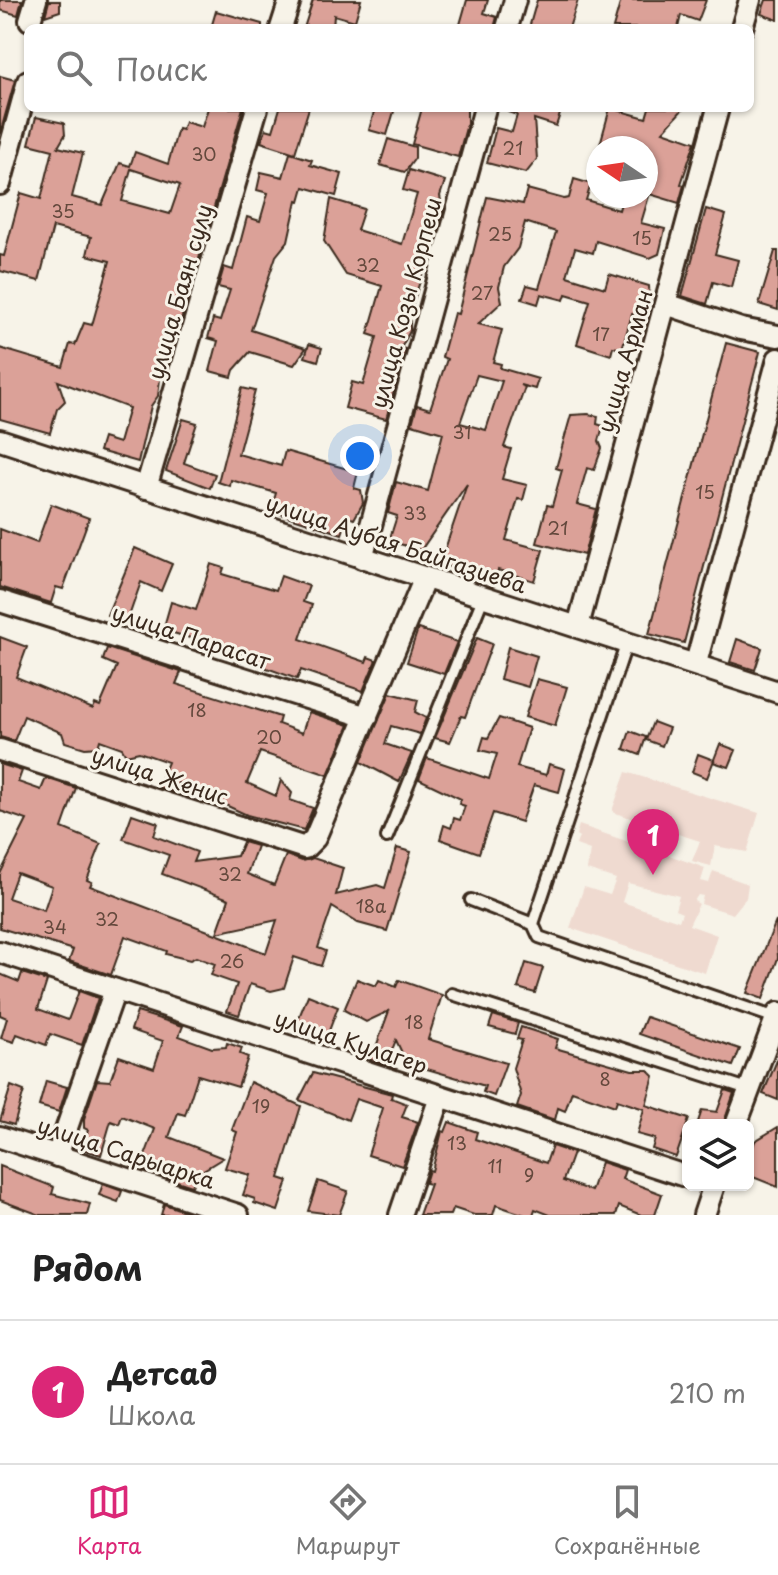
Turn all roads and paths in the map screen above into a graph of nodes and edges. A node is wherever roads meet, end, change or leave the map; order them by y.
1 (290, 0) edge
2 (515, 0) edge
3 (750, 0) edge
4 (282, 24) edge
5 (508, 24) edge
6 (743, 24) edge
7 (24, 96) edge
8 (256, 112) edge
9 (484, 112) edge
10 (717, 112) edge
11 (0, 184) edge
12 (666, 304) junction
13 (778, 336) edge
14 (778, 359) edge
15 (0, 440) edge
16 (146, 488) junction
17 (362, 558) junction
18 (424, 580) junction
19 (483, 598) junction
20 (0, 601) edge
21 (578, 626) junction
22 (627, 642) junction
23 (696, 663) junction
24 (778, 692) edge
25 (367, 717) junction
26 (0, 750) edge
27 (387, 837) dead end
28 (471, 900) dead end
29 (533, 924) junction
30 (0, 952) edge
31 (115, 990) junction
32 (452, 994) dead end
33 (777, 1016) edge
34 (748, 1089) junction
35 (440, 1097) junction
36 (738, 1119) edge
37 (0, 1137) edge
38 (57, 1156) junction
39 (682, 1175) edge
40 (711, 1191) edge
41 (238, 1215) edge
42 (400, 1215) edge
43 (704, 1215) edge

1 - 4 street
2 - 5 street
3 - 6 street
7 - 11 street
8 - 16 street, улица Баян сулу
9 - 17 street, улица Козы Корпеш
10 - 12 street, улица Арман
12 - 13 street
12 - 21 street, улица Арман
14 - 23 street
15 - 16 street, улица Аубая Байгазиева
16 - 17 street, улица Аубая Байгазиева
17 - 18 street, улица Аубая Байгазиева
18 - 19 street, улица Аубая Байгазиева
18 - 25 street
19 - 21 street, улица Аубая Байгазиева
19 - 27 lane
20 - 25 street, улица Парасат
21 - 22 street, улица Аубая Байгазиева
22 - 23 street, улица Аубая Байгазиева
22 - 29 lane
23 - 24 street, улица Аубая Байгазиева
25 - 26 street, улица Женис
28 - 29 lane
29 - 33 lane
30 - 31 street, улица Кулагер
31 - 35 street, улица Кулагер
31 - 38 street
32 - 34 lane
33 - 34 street
34 - 36 street
35 - 39 street, улица Кулагер
35 - 42 street
37 - 38 street, улица Сарыарка
38 - 41 street, улица Сарыарка
40 - 43 street

